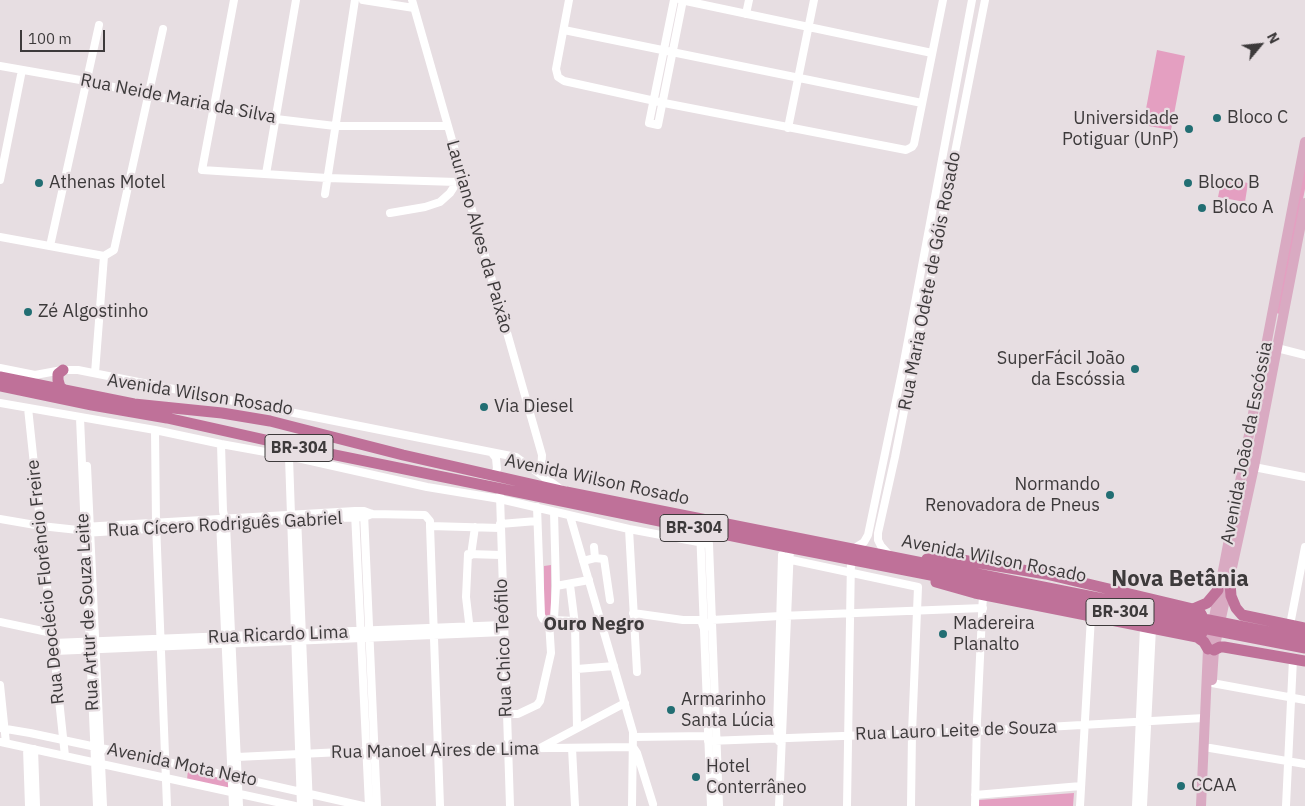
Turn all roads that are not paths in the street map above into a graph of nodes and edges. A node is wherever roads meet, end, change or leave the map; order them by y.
1 (234, 0) edge
2 (296, 0) edge
3 (355, 0) edge
4 (363, 0) edge
5 (570, 0) edge
6 (674, 0) edge
7 (682, 0) edge
8 (749, 0) edge
9 (814, 0) edge
10 (941, 0) edge
11 (972, 0) edge
12 (985, 0) edge
13 (413, 4) edge
14 (746, 14) junction
15 (99, 25) dead end
16 (808, 27) junction
17 (163, 29) dead end
18 (564, 30) junction
19 (664, 50) junction
20 (673, 52) junction
21 (932, 52) junction
22 (0, 66) edge
23 (22, 70) junction
24 (798, 78) junction
25 (86, 81) junction
26 (149, 95) junction
27 (654, 101) junction
28 (663, 103) junction
29 (922, 103) junction
30 (213, 109) junction
31 (276, 119) junction
32 (335, 126) junction
33 (447, 126) junction
34 (788, 128) junction
35 (1305, 142) edge
36 (266, 174) junction
37 (327, 178) junction
38 (0, 180) edge
39 (325, 194) dead end
40 (1305, 203) edge
41 (390, 213) dead end
42 (0, 237) edge
43 (1302, 238) edge
44 (50, 246) junction
45 (104, 256) junction
46 (1271, 315) junction
47 (1277, 344) junction
48 (1305, 355) edge
49 (903, 367) junction
50 (0, 368) edge
51 (63, 370) junction
52 (95, 373) junction
53 (35, 375) junction
54 (5, 378) edge
55 (909, 385) junction
56 (0, 386) edge
57 (66, 391) junction
58 (0, 403) edge
59 (28, 408) junction
60 (892, 416) junction
61 (1253, 417) junction
62 (83, 418) junction
63 (270, 421) junction
64 (155, 430) junction
65 (310, 430) junction
66 (268, 440) junction
67 (221, 444) junction
68 (898, 444) junction
69 (306, 449) junction
70 (1257, 450) junction
71 (492, 453) junction
72 (291, 457) junction
73 (1254, 467) junction
74 (541, 474) junction
75 (490, 475) junction
76 (1305, 477) edge
77 (1241, 478) junction
78 (566, 492) junction
79 (500, 494) junction
80 (537, 507) junction
81 (554, 512) junction
82 (355, 514) junction
83 (367, 514) junction
84 (570, 516) junction
85 (1244, 516) junction
86 (294, 517) junction
87 (0, 518) edge
88 (223, 519) junction
89 (537, 521) junction
90 (156, 525) junction
91 (41, 526) junction
92 (430, 526) junction
93 (474, 526) junction
94 (500, 526) junction
95 (629, 529) junction
96 (700, 529) junction
97 (86, 530) junction
98 (705, 543) junction
99 (1305, 546) edge
100 (594, 547) dead end
101 (786, 553) junction
102 (471, 554) junction
103 (852, 554) junction
104 (501, 555) junction
105 (892, 557) junction
106 (595, 558) junction
107 (583, 560) junction
108 (905, 564) junction
109 (936, 570) junction
110 (851, 572) junction
111 (589, 580) junction
112 (1230, 583) junction
113 (570, 585) junction
114 (556, 586) junction
115 (1218, 590) junction
116 (984, 594) junction
117 (594, 596) junction
118 (983, 608) junction
119 (1193, 609) junction
120 (918, 611) junction
121 (633, 613) junction
122 (850, 613) junction
123 (784, 615) junction
124 (1091, 617) junction
125 (1258, 619) junction
126 (551, 620) junction
127 (712, 620) junction
128 (575, 621) junction
129 (0, 622) edge
130 (1290, 625) junction
131 (1148, 628) junction
132 (1305, 628) edge
133 (504, 629) junction
134 (704, 629) junction
135 (470, 630) junction
136 (52, 632) junction
137 (434, 632) junction
138 (365, 635) junction
139 (1196, 637) junction
140 (298, 638) junction
141 (1305, 639) edge
142 (228, 641) junction
143 (161, 643) junction
144 (93, 646) junction
145 (54, 647) junction
146 (1305, 648) edge
147 (1211, 650) junction
148 (1250, 652) junction
149 (1293, 659) junction
150 (1305, 661) edge
151 (614, 666) junction
152 (577, 670) junction
153 (637, 672) dead end
154 (1212, 683) junction
155 (0, 685) edge
156 (1291, 697) junction
157 (711, 700) junction
158 (1305, 700) edge
159 (625, 703) junction
160 (507, 714) junction
161 (1204, 718) junction
162 (1144, 722) junction
163 (1085, 725) junction
164 (577, 728) junction
165 (2, 729) edge
166 (977, 731) junction
167 (912, 734) junction
168 (849, 735) junction
169 (633, 737) junction
170 (711, 739) junction
171 (64, 740) junction
172 (780, 740) junction
173 (3, 743) edge
174 (97, 747) junction
175 (633, 747) junction
176 (508, 748) junction
177 (540, 748) junction
178 (572, 748) junction
179 (1210, 748) junction
180 (31, 749) junction
181 (438, 749) junction
182 (370, 751) junction
183 (303, 754) junction
184 (65, 756) junction
185 (237, 757) junction
186 (1288, 761) junction
187 (165, 762) junction
188 (98, 763) junction
189 (1305, 764) edge
190 (234, 777) junction
191 (166, 778) junction
192 (1081, 786) junction
193 (304, 792) junction
194 (235, 793) junction
195 (100, 794) junction
196 (975, 795) junction
197 (653, 804) dead end
198 (29, 806) edge
199 (36, 806) edge
200 (97, 806) edge
201 (103, 806) edge
202 (167, 806) edge
203 (233, 806) edge
204 (239, 806) edge
205 (295, 806) edge
206 (301, 806) edge
207 (309, 806) edge
208 (362, 806) edge
209 (369, 806) edge
210 (377, 806) edge
211 (440, 806) edge
212 (510, 806) edge
213 (575, 806) edge
214 (632, 806) edge
215 (711, 806) edge
216 (719, 806) edge
217 (779, 806) edge
218 (847, 806) edge
219 (911, 806) edge
220 (975, 806) edge
221 (1080, 806) edge
222 (1136, 806) edge
223 (1143, 806) edge
224 (1200, 806) edge
225 (1207, 806) edge
226 (1286, 806) edge

1 - 30 street
2 - 31 street
3 - 32 street
4 - 13 street
5 - 18 street
6 - 19 street
7 - 14 street
7 - 20 street
8 - 14 street
9 - 16 street
10 - 21 street
11 - 49 street, Rua Maria Odete de Góis Rosado
12 - 55 street, Rua Maria Odete de Góis Rosado
13 - 33 street, Lauriano Alves da Paixão
14 - 16 street
15 - 25 street
16 - 21 street
16 - 24 street
17 - 26 street
18 - 19 street
18 - 27 street
19 - 20 street
19 - 27 street
20 - 24 street
20 - 28 street
21 - 29 street
22 - 23 street, Rua Neide Maria da Silva
23 - 25 street, Rua Neide Maria da Silva
23 - 38 street
24 - 29 street
24 - 34 street
25 - 26 street, Rua Neide Maria da Silva
25 - 44 street
26 - 30 street, Rua Neide Maria da Silva
26 - 45 street
27 - 28 street
27 - 28 street
28 - 34 street
29 - 34 street
30 - 31 street, Rua Neide Maria da Silva
30 - 36 street
31 - 32 street, Rua Neide Maria da Silva
31 - 36 street
32 - 33 street, Rua Neide Maria da Silva
32 - 37 street
33 - 74 street, Lauriano Alves da Paixão
35 - 46 main road, Avenida João da Escóssia
36 - 37 street
37 - 39 street
37 - 41 street
40 - 43 main road, Avenida João da Escóssia
42 - 44 street
43 - 47 main road, Avenida João da Escóssia
44 - 45 street
45 - 52 street
46 - 47 main road
46 - 61 main road, Avenida João da Escóssia
47 - 48 street
47 - 70 main road, Avenida João da Escóssia
49 - 55 street
49 - 60 street, Rua Maria Odete de Góis Rosado
50 - 53 street
51 - 52 street
51 - 53 street
51 - 57 highway
52 - 71 street
53 - 54 highway
54 - 57 highway, Avenida Wilson Rosado / BR-304
55 - 68 street, Rua Maria Odete de Góis Rosado
56 - 66 highway, Avenida Wilson Rosado / BR-304
57 - 63 highway, Avenida Wilson Rosado / BR-304
58 - 59 street
59 - 62 street
59 - 91 street, Rua Deoclécio Florêncio Freire
60 - 68 street
60 - 103 street, Rua Maria Odete de Góis Rosado
61 - 70 main road
61 - 77 main road, Avenida João da Escóssia
62 - 64 street
62 - 97 street, Rua Artur de Souza Leite
63 - 65 highway, Avenida Wilson Rosado / BR-304
63 - 66 highway
64 - 67 street
64 - 90 street
65 - 69 highway
65 - 75 highway, Avenida Wilson Rosado / BR-304
66 - 69 highway, Avenida Wilson Rosado / BR-304
67 - 72 street
67 - 88 street
68 - 105 street, Rua Maria Odete de Góis Rosado
69 - 79 highway, Avenida Wilson Rosado / BR-304
70 - 73 main road, Avenida João da Escóssia
71 - 74 street
71 - 75 street
72 - 79 street
72 - 86 street
73 - 76 street
73 - 85 main road, Avenida João da Escóssia
74 - 78 street
75 - 78 highway, Avenida Wilson Rosado / BR-304
77 - 85 main road
77 - 115 main road, Avenida João da Escóssia
78 - 103 highway, Avenida Wilson Rosado / BR-304
79 - 80 street
79 - 94 street, Rua Chico Teófilo
79 - 96 highway, Avenida Wilson Rosado / BR-304
80 - 81 street
80 - 89 street
81 - 84 street
81 - 114 street
82 - 83 street, Rua Cícero Rodriguês Gabriel
82 - 86 street, Rua Cícero Rodriguês Gabriel
82 - 138 street
83 - 92 street, Rua Cícero Rodriguês Gabriel
83 - 138 street
84 - 95 street
84 - 107 street
85 - 112 main road, Avenida João da Escóssia
86 - 88 street, Rua Cícero Rodriguês Gabriel
86 - 140 street
87 - 91 street, Rua Cícero Rodriguês Gabriel
88 - 90 street, Rua Cícero Rodriguês Gabriel
88 - 142 street
89 - 94 street
89 - 126 street
90 - 97 street, Rua Cícero Rodriguês Gabriel
90 - 143 street
91 - 97 street, Rua Cícero Rodriguês Gabriel
91 - 136 street, Rua Deoclécio Florêncio Freire
92 - 93 street
92 - 137 street
93 - 94 street
93 - 102 street
94 - 104 street, Rua Chico Teófilo
95 - 98 street
95 - 121 street
96 - 98 street
96 - 101 highway, Avenida Wilson Rosado / BR-304
97 - 144 street, Rua Artur de Souza Leite
98 - 127 street
98 - 134 street
99 - 130 street
100 - 106 street
101 - 103 highway, Avenida Wilson Rosado / BR-304
101 - 110 street
101 - 123 street
102 - 104 street
102 - 135 street
103 - 105 highway, Avenida Wilson Rosado / BR-304
103 - 108 highway, Avenida Wilson Rosado / BR-304
103 - 110 street
104 - 133 street, Rua Chico Teófilo
105 - 108 highway, Avenida Wilson Rosado / BR-304
106 - 107 street
106 - 117 street
107 - 111 street
108 - 109 highway, Avenida Wilson Rosado / BR-304
108 - 116 highway
108 - 119 highway
109 - 141 highway, Avenida Wilson Rosado / BR-304
109 - 146 highway, Avenida Wilson Rosado / BR-304
110 - 120 street
110 - 122 street
111 - 113 street
111 - 117 street
112 - 125 highway
112 - 147 main road, Avenida João da Escóssia
113 - 114 street
113 - 128 street
114 - 126 street
115 - 119 highway
115 - 147 main road, Avenida João da Escóssia
116 - 118 street
116 - 124 highway
117 - 151 street
118 - 120 street
118 - 166 street
119 - 139 highway
120 - 122 street
120 - 167 street
121 - 134 street
121 - 153 street
122 - 123 street
122 - 168 street
123 - 127 street
123 - 172 street
124 - 131 highway
124 - 163 street
125 - 130 highway
125 - 148 highway
126 - 128 street
126 - 160 street
127 - 134 street
127 - 157 street
128 - 152 street
129 - 136 street
130 - 132 highway
131 - 139 highway
131 - 162 street
133 - 135 street, Rua Ricardo Lima
133 - 160 street, Rua Chico Teófilo
134 - 157 street
135 - 137 street, Rua Ricardo Lima
136 - 145 street, Rua Deoclécio Florêncio Freire
137 - 138 street, Rua Ricardo Lima
137 - 181 street
138 - 140 street, Rua Ricardo Lima
138 - 182 street
139 - 147 highway
140 - 142 street, Rua Ricardo Lima
140 - 183 street
142 - 143 street, Rua Ricardo Lima
142 - 185 street
142 - 190 street
143 - 144 street, Rua Ricardo Lima
143 - 187 street
144 - 145 street, Rua Ricardo Lima
144 - 174 street, Rua Artur de Souza Leite
145 - 171 street, Rua Deoclécio Florêncio Freire
147 - 148 highway
147 - 154 main road, Avenida João da Escóssia
147 - 161 main road, Avenida João da Escóssia
148 - 149 highway
149 - 150 highway
149 - 156 street
151 - 152 street
151 - 159 street
152 - 164 street
154 - 156 street
154 - 179 main road, Avenida João da Escóssia
155 - 165 street
156 - 158 street
156 - 186 street
157 - 170 street
159 - 164 street
159 - 169 street
160 - 176 street, Rua Chico Teófilo
161 - 162 street, Rua Lauro Leite de Souza
161 - 224 main road, Avenida João da Escóssia
162 - 163 street, Rua Lauro Leite de Souza
162 - 222 street
162 - 223 street
163 - 166 street, Rua Lauro Leite de Souza
163 - 192 street
164 - 177 street
165 - 171 street, Avenida Mota Neto
165 - 173 street
166 - 167 street, Rua Lauro Leite de Souza
166 - 196 street
167 - 168 street, Rua Lauro Leite de Souza
167 - 219 street
168 - 172 street, Rua Lauro Leite de Souza
168 - 218 street
169 - 170 street, Rua Lauro Leite de Souza
169 - 175 street
170 - 172 street, Rua Lauro Leite de Souza
170 - 215 street
170 - 216 street
171 - 174 street, Avenida Mota Neto
171 - 184 street, Rua Deoclécio Florêncio Freire
172 - 217 street
173 - 180 street, Avenida Mota Neto
174 - 187 street, Avenida Mota Neto
174 - 188 street, Rua Artur de Souza Leite
175 - 178 street, Rua Manoel Aires de Lima
175 - 197 street
175 - 214 street
176 - 177 street, Rua Manoel Aires de Lima
176 - 181 street, Rua Manoel Aires de Lima
176 - 212 street, Rua Chico Teófilo
177 - 178 street, Rua Manoel Aires de Lima
178 - 213 street
179 - 186 street
179 - 225 main road, Avenida João da Escóssia
180 - 184 street, Avenida Mota Neto
180 - 198 street
180 - 199 street
181 - 182 street, Rua Manoel Aires de Lima
181 - 211 street
182 - 183 street, Rua Manoel Aires de Lima
182 - 209 street
182 - 210 street
183 - 185 street, Rua Manoel Aires de Lima
183 - 193 street
184 - 188 street, Avenida Mota Neto
185 - 190 street
186 - 189 street
186 - 226 street
187 - 190 street, Avenida Mota Neto
187 - 191 street
188 - 191 street, Avenida Mota Neto
188 - 195 street, Rua Artur de Souza Leite
190 - 193 street, Avenida Mota Neto
190 - 194 street
191 - 194 street, Avenida Mota Neto
191 - 202 street
192 - 196 street
192 - 221 street
193 - 206 street
193 - 207 street
193 - 208 street, Avenida Mota Neto
194 - 203 street
194 - 204 street
194 - 205 street, Avenida Mota Neto
195 - 200 street, Rua Artur de Souza Leite
195 - 201 street, Rua Artur de Souza Leite
196 - 220 street

